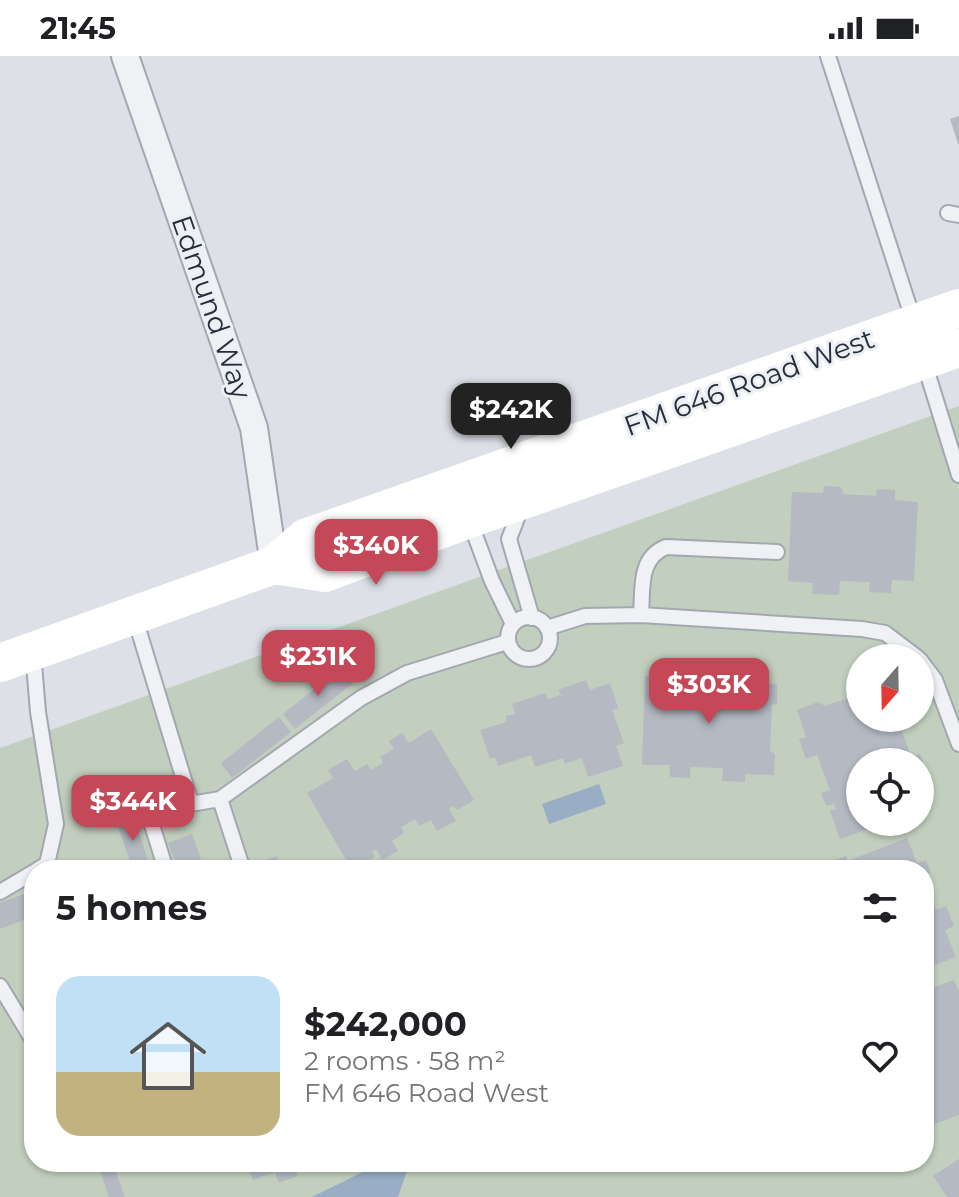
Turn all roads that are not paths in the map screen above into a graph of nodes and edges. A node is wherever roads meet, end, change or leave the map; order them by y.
1 (125, 56) edge
2 (828, 56) edge
3 (959, 308) edge
4 (919, 341) junction
5 (959, 348) edge
6 (596, 438) junction
7 (959, 475) edge
8 (534, 498) junction
9 (469, 519) junction
10 (777, 552) dead end
11 (274, 565) junction
12 (134, 615) junction
13 (641, 615) junction
14 (532, 618) junction
15 (513, 624) junction
16 (547, 628) junction
17 (507, 642) junction
18 (899, 644) edge
19 (16, 657) edge
20 (934, 679) edge
21 (959, 744) edge
22 (220, 799) junction
23 (191, 803) junction
24 (48, 860) edge
25 (163, 860) edge
26 (240, 860) edge
27 (24, 878) edge
28 (0, 892) edge
29 (0, 986) edge
30 (24, 1026) edge

1 - 11 street, Edmund Way
2 - 4 lane
3 - 4 main road, FM 646 Road West
4 - 5 main road, FM 646 Road West
4 - 6 main road, FM 646 Road West
4 - 7 lane
4 - 8 main road, FM 646 Road West
6 - 9 main road
6 - 11 main road, FM 646 Road West
8 - 9 main road, FM 646 Road West
8 - 14 lane
9 - 11 main road, FM 646 Road West
9 - 15 lane
10 - 13 lane
11 - 12 main road, FM 646 Road West
12 - 19 main road, FM 646 Road West
12 - 23 lane
13 - 16 lane
13 - 18 lane
14 - 15 lane
14 - 16 lane
15 - 17 lane
16 - 17 lane
17 - 22 lane
19 - 24 lane
20 - 21 lane
22 - 23 lane
22 - 26 lane
23 - 25 lane
27 - 28 lane
29 - 30 lane

